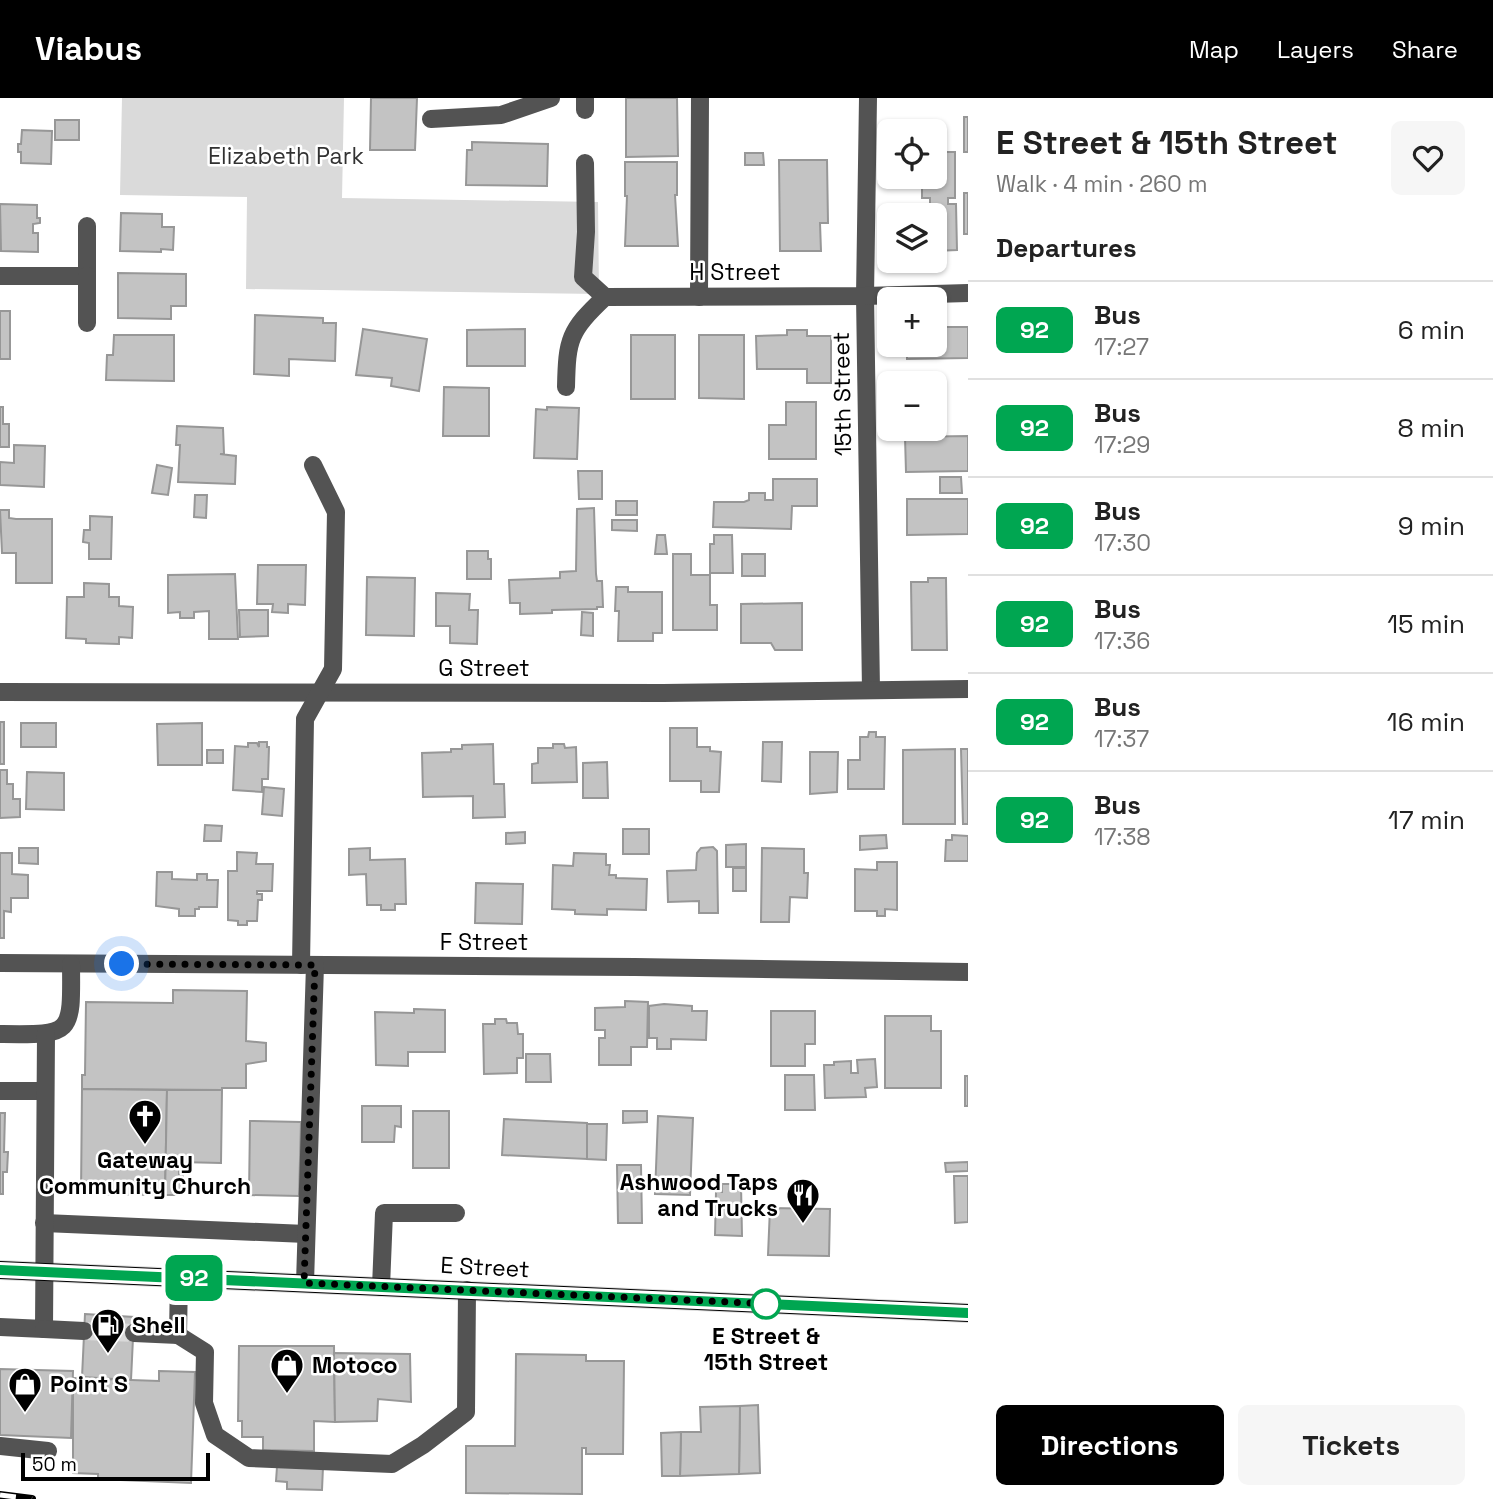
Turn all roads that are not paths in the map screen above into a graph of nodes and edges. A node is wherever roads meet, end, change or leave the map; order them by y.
1 (551, 98) edge
2 (700, 98) edge
3 (868, 98) edge
4 (431, 119) dead end
5 (585, 163) dead end
6 (87, 226) dead end
7 (87, 275) junction
8 (0, 276) edge
9 (968, 293) edge
10 (865, 296) junction
11 (699, 297) junction
12 (605, 298) junction
13 (87, 323) dead end
14 (566, 387) dead end
15 (313, 465) dead end
16 (968, 689) edge
17 (871, 690) junction
18 (0, 692) edge
19 (320, 692) junction
20 (0, 963) edge
21 (71, 964) junction
22 (308, 965) junction
23 (968, 972) edge
24 (0, 1034) edge
25 (46, 1034) junction
26 (0, 1091) edge
27 (45, 1091) junction
28 (456, 1213) dead end
29 (44, 1223) junction
30 (306, 1234) junction
31 (0, 1270) edge
32 (45, 1272) junction
33 (179, 1277) junction
34 (304, 1283) junction
35 (381, 1287) junction
36 (467, 1290) junction
37 (968, 1313) edge
38 (0, 1327) edge
39 (44, 1329) junction
40 (84, 1331) tunnel mouth
41 (134, 1333) tunnel mouth
42 (178, 1335) junction
43 (0, 1446) edge
44 (48, 1451) dead end

1 - 4 street
2 - 11 street
3 - 10 street, 15th Street
5 - 12 street
6 - 7 street
7 - 8 street
7 - 13 street
9 - 10 street, H Street
10 - 11 street, H Street
10 - 17 street, 15th Street
11 - 12 street, H Street
12 - 14 street
15 - 19 street
16 - 17 street, G Street
17 - 19 street, G Street
18 - 19 street, G Street
19 - 22 street
20 - 21 street, F Street
21 - 22 street, F Street
21 - 25 street
22 - 23 street, F Street
22 - 30 street
24 - 25 street
25 - 27 street
26 - 27 street
27 - 29 street
28 - 35 street
29 - 30 street
29 - 32 street
30 - 34 street
31 - 32 main road, E Street
32 - 33 main road, E Street
32 - 39 street
33 - 34 main road, E Street
33 - 42 street
34 - 35 main road, E Street
35 - 36 main road, E Street
36 - 37 main road, E Street
36 - 42 street
38 - 39 street
39 - 40 street
41 - 42 street
43 - 44 street

